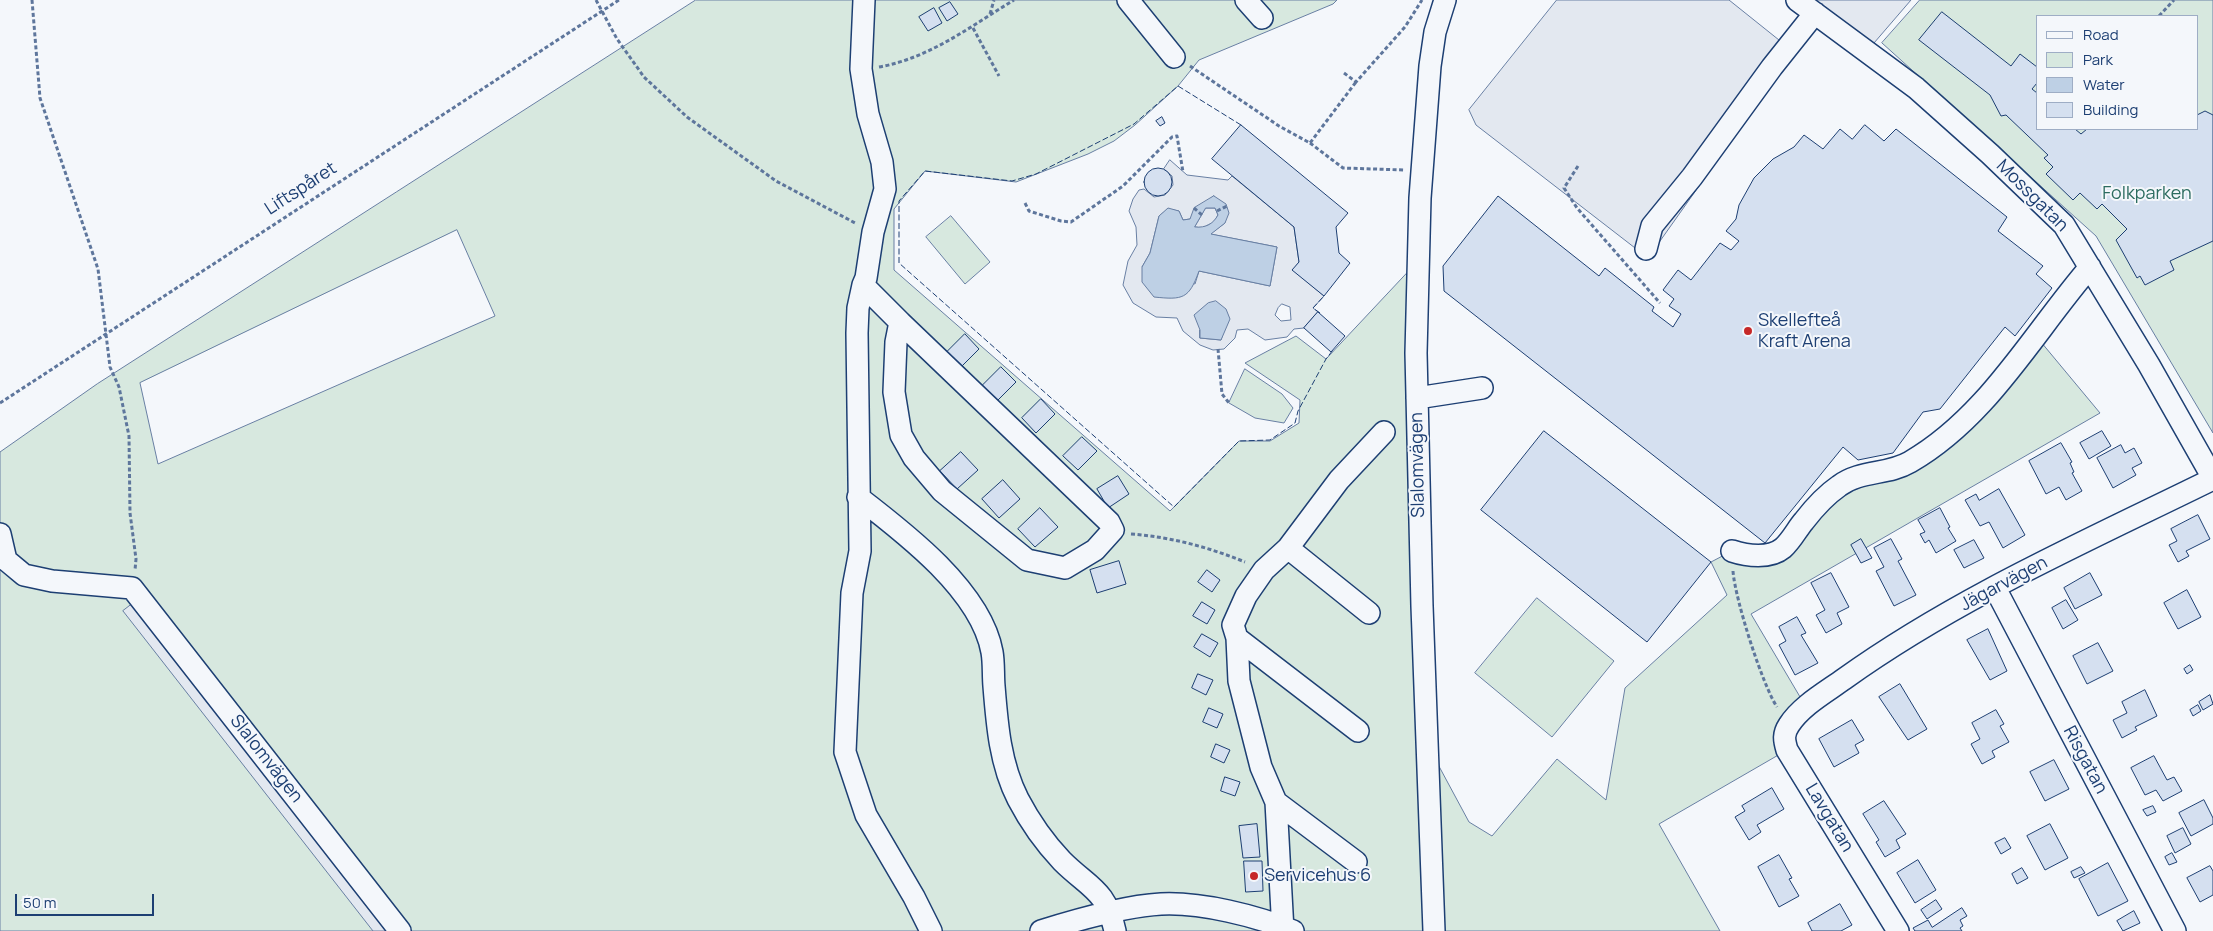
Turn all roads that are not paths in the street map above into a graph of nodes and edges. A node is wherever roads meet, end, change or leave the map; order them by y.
1 (864, 0) edge
2 (1128, 0) edge
3 (1246, 0) edge
4 (1445, 0) edge
5 (1797, 0) edge
6 (1815, 13) junction
7 (1262, 18) dead end
8 (1174, 57) dead end
9 (1646, 249) dead end
10 (2090, 267) junction
11 (863, 285) junction
12 (900, 322) junction
13 (1482, 388) dead end
14 (1417, 398) junction
15 (1384, 432) dead end
16 (2213, 478) edge
17 (858, 497) junction
18 (0, 534) edge
19 (1288, 548) junction
20 (1732, 551) road end
21 (3, 559) edge
22 (1995, 588) junction
23 (1369, 613) dead end
24 (1236, 638) junction
25 (1789, 724) joint
26 (1358, 731) dead end
27 (1276, 802) junction
28 (1356, 862) dead end
29 (1113, 922) edge
30 (1286, 930) edge
31 (400, 931) edge
32 (931, 931) edge
33 (1041, 931) edge
34 (1434, 931) edge
35 (1898, 931) edge
36 (2175, 931) edge

1 - 11 street
2 - 8 street
3 - 7 street
4 - 14 street, Slalomvägen
5 - 6 street, Mossgatan
6 - 9 street
6 - 10 street, Mossgatan
10 - 16 street, Mossgatan
10 - 20 street
11 - 12 street
11 - 17 street
12 - 12 street
13 - 14 street
14 - 34 street, Slalomvägen
15 - 19 street
16 - 22 street, Jägarvägen
17 - 29 street
17 - 32 street
18 - 21 street
19 - 23 street
19 - 24 street
21 - 31 street, Slalomvägen
22 - 25 street, Jägarvägen
22 - 36 street, Risgatan
24 - 26 street
24 - 27 street
25 - 35 street, Lavgatan
27 - 28 street
27 - 30 street
29 - 30 street
29 - 33 street

